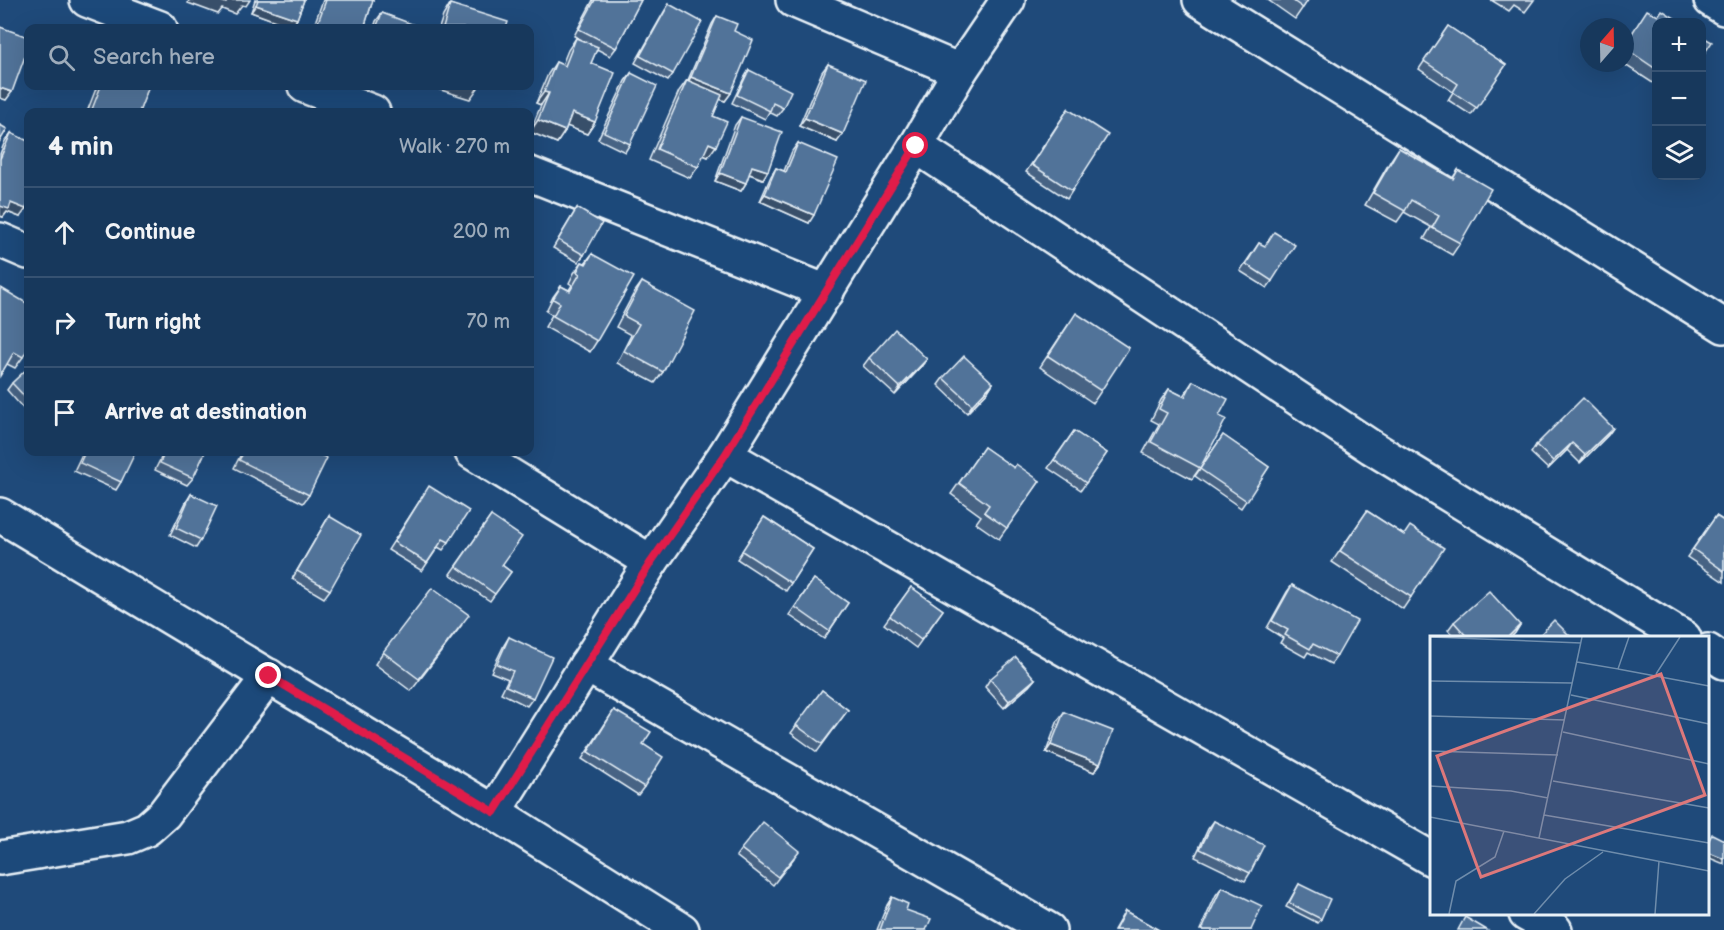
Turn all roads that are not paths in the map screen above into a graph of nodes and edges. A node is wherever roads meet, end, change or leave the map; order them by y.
1 (87, 0) edge
2 (793, 0) edge
3 (1008, 0) edge
4 (1200, 0) edge
5 (1711, 0) edge
6 (1724, 8) edge
7 (150, 24) edge
8 (960, 71) junction
9 (315, 90) edge
10 (363, 108) edge
11 (916, 146) junction
12 (534, 176) edge
13 (0, 240) edge
14 (24, 250) edge
15 (827, 292) junction
16 (1724, 326) edge
17 (725, 455) junction
18 (479, 456) edge
19 (0, 515) edge
20 (651, 562) junction
21 (1681, 636) edge
22 (1709, 652) edge
23 (1724, 662) edge
24 (586, 665) junction
25 (269, 676) junction
26 (494, 812) junction
27 (0, 858) edge
28 (1430, 858) edge
29 (1528, 915) edge
30 (682, 930) edge
31 (1049, 930) edge
32 (1555, 930) edge

1 - 7 street
2 - 8 street
3 - 8 street
4 - 16 street
5 - 6 street
8 - 11 street
9 - 10 street
11 - 15 street
11 - 21 street
12 - 15 street
13 - 14 street
15 - 17 street
17 - 20 street
17 - 28 street
18 - 20 street
19 - 25 street
20 - 24 street
22 - 23 street
24 - 26 street
24 - 31 street
25 - 26 street
25 - 27 street
26 - 30 street
29 - 32 street

